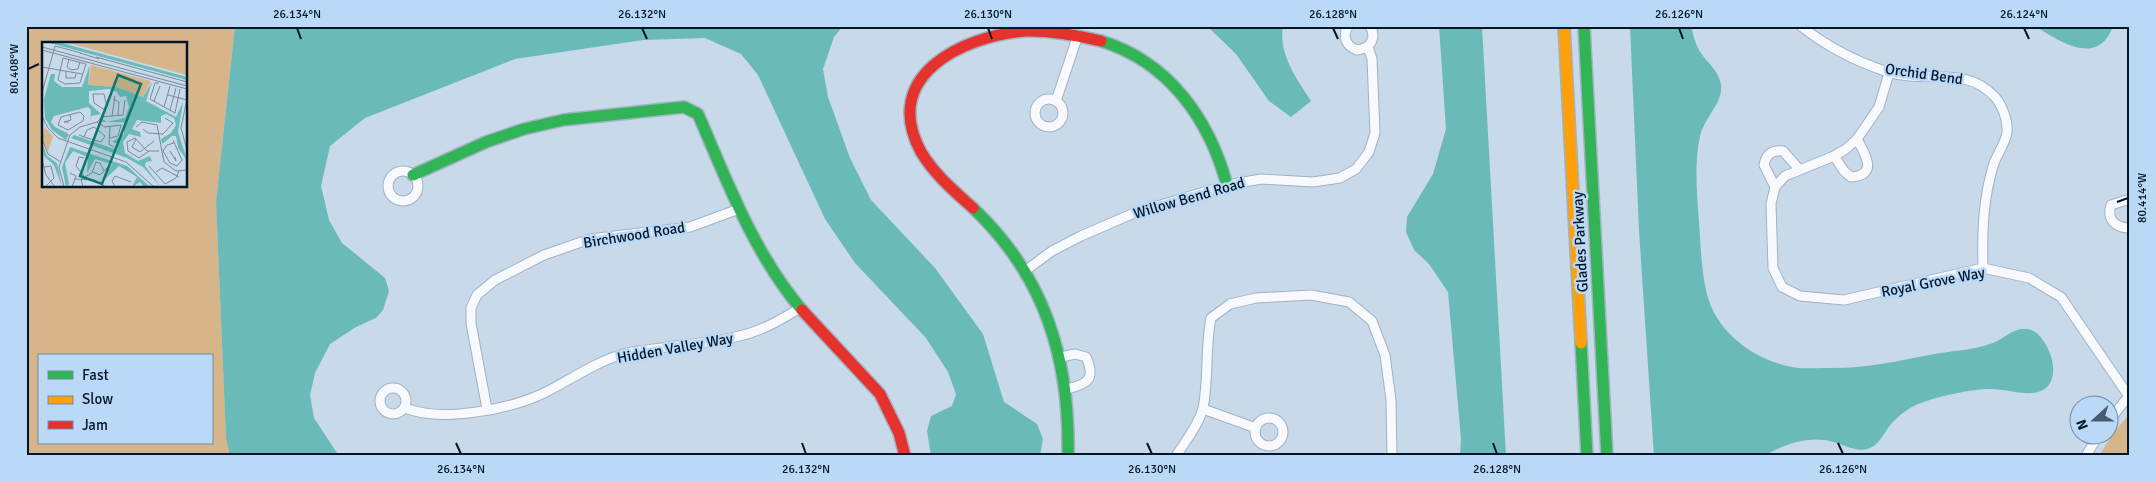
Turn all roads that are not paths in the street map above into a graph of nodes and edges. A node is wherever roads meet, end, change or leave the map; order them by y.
1 (1348, 26) edge
2 (1370, 26) edge
3 (1564, 26) edge
4 (1584, 26) edge
5 (1801, 26) edge
6 (1078, 35) junction
7 (1368, 46) junction
8 (1890, 72) junction
9 (1056, 101) dead end
10 (1857, 139) junction
11 (1834, 156) junction
12 (1799, 169) junction
13 (413, 175) dead end
14 (1227, 185) junction
15 (1776, 187) junction
16 (2130, 199) edge
17 (739, 209) junction
18 (2130, 228) edge
19 (1983, 268) junction
20 (1025, 270) junction
21 (800, 308) junction
22 (1061, 357) junction
23 (1067, 389) junction
24 (2129, 397) edge
25 (405, 408) dead end
26 (487, 409) junction
27 (1203, 409) junction
28 (2118, 410) edge
29 (1256, 428) dead end
30 (2093, 444) edge
31 (905, 456) edge
32 (1068, 456) edge
33 (1176, 456) edge
34 (1392, 456) edge
35 (1587, 456) edge
36 (1607, 456) edge
37 (2086, 456) edge

1 - 7 street
2 - 7 street, Willow Bend Road
3 - 35 street, Glades Parkway
4 - 36 street, Glades Parkway
5 - 8 street, Orchid Bend
6 - 9 street
6 - 14 street
6 - 20 street
7 - 14 street, Willow Bend Road
8 - 10 street
8 - 19 street, Orchid Bend
10 - 11 street
10 - 11 street
11 - 12 street
12 - 15 street
12 - 15 street
13 - 17 street
14 - 20 street, Willow Bend Road
15 - 19 street, Royal Grove Way
16 - 18 street
17 - 21 street
17 - 26 street, Birchwood Road
19 - 24 street, Royal Grove Way
20 - 22 street
21 - 26 street, Hidden Valley Way
21 - 31 street
22 - 23 street
22 - 23 street
23 - 32 street
24 - 28 street
25 - 26 street, Hidden Valley Way
27 - 29 street
27 - 33 street
27 - 34 street
30 - 37 street

